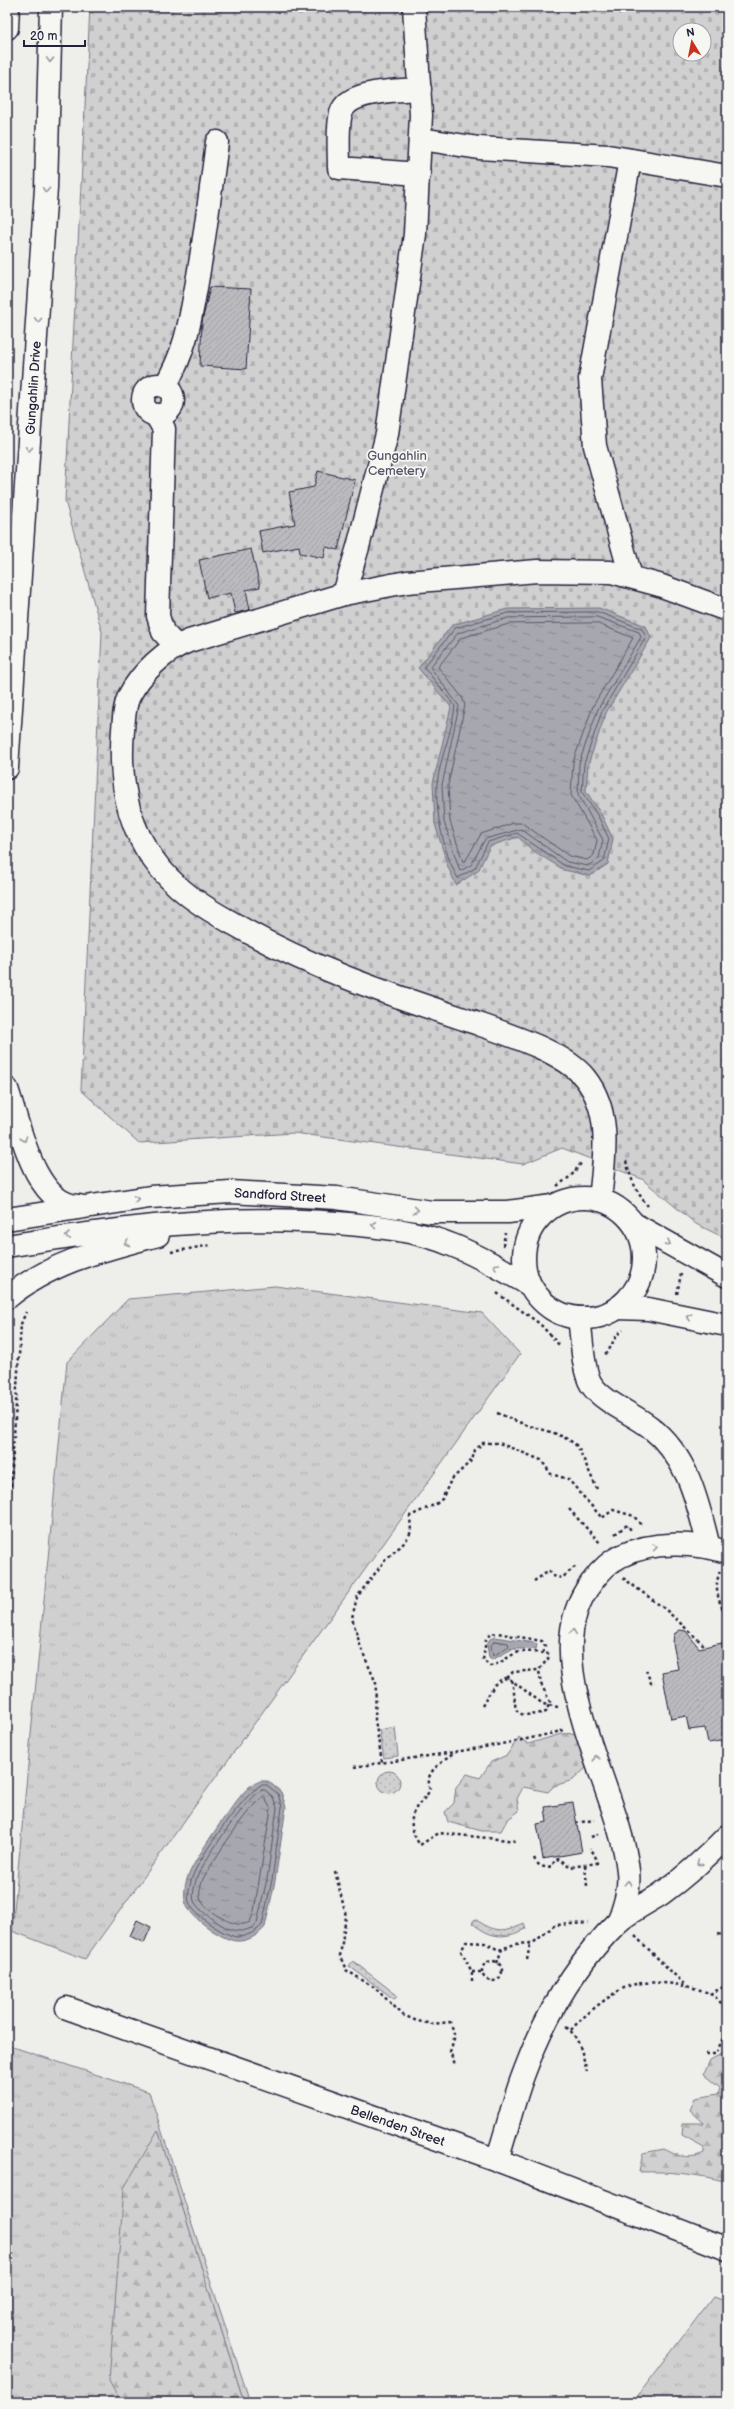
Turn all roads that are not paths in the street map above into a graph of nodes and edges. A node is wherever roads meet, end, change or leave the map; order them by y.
1 (8, 7) edge
2 (51, 7) edge
3 (414, 7) edge
4 (7, 28) edge
5 (420, 89) junction
6 (420, 139) junction
7 (217, 142) dead end
8 (630, 160) junction
9 (419, 174) junction
10 (727, 176) edge
11 (631, 577) junction
12 (344, 594) junction
13 (727, 610) edge
14 (176, 646) junction
15 (7, 768) edge
16 (7, 1089) edge
17 (600, 1200) junction
18 (83, 1206) junction
19 (554, 1206) junction
20 (7, 1219) edge
21 (233, 1220) junction
22 (634, 1224) junction
23 (7, 1246) edge
24 (727, 1276) edge
25 (530, 1285) junction
26 (7, 1298) edge
27 (618, 1308) junction
28 (580, 1318) junction
29 (727, 1325) edge
30 (719, 1555) edge
31 (727, 1836) edge
32 (614, 1927) junction
33 (67, 2008) dead end
34 (497, 2160) junction
35 (727, 2249) edge

1 - 4 main road
2 -> 15 main road, Gungahlin Drive
3 - 5 main road
5 - 6 main road
5 - 9 main road
6 - 8 main road
6 - 9 main road
7 - 14 main road
8 - 10 main road
8 - 11 main road
9 - 12 main road
11 - 12 main road
11 - 13 main road
12 - 14 main road
14 - 17 main road
16 -> 18 main road
17 - 19 main road
17 - 22 main road
18 -> 19 main road, Sandford Street
18 - 20 main road, Sandford Street
19 - 25 main road
21 -> 23 main road, Sandford Street
25 -> 21 main road, Sandford Street
21 -> 26 main road
22 -> 24 main road
22 - 27 main road
25 - 28 main road
27 - 28 main road
29 -> 27 main road
28 - 30 main road
32 -> 30 main road
31 -> 32 main road
32 - 34 main road
33 - 34 main road, Bellenden Street
34 - 35 main road, Bellenden Street

